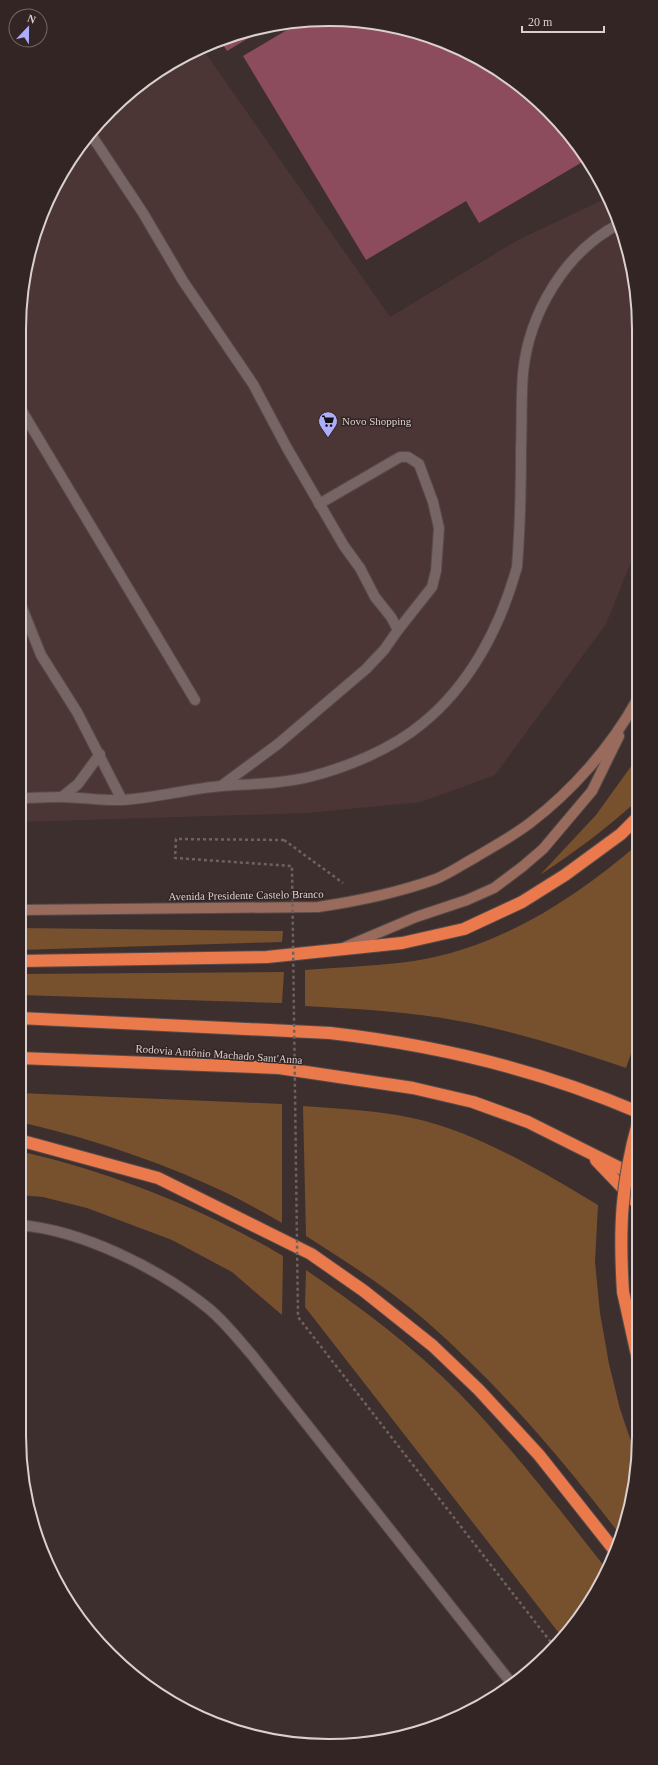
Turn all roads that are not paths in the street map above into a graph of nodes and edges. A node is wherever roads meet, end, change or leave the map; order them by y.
1 (94, 139) edge
2 (614, 227) edge
3 (26, 418) edge
4 (319, 504) junction
5 (26, 618) edge
6 (398, 630) junction
7 (195, 700) dead end
8 (632, 708) edge
9 (632, 710) edge
10 (100, 754) junction
11 (221, 786) junction
12 (62, 797) junction
13 (26, 798) edge
14 (122, 800) junction
15 (632, 823) edge
16 (26, 910) edge
17 (338, 950) junction
18 (26, 960) edge
19 (26, 1018) edge
20 (26, 1058) edge
21 (632, 1109) edge
22 (26, 1142) edge
23 (632, 1148) edge
24 (589, 1153) junction
25 (632, 1174) edge
26 (632, 1198) edge
27 (26, 1225) edge
28 (632, 1332) edge
29 (611, 1545) edge
30 (508, 1679) edge

1 - 4 street
2 - 11 street
3 - 7 street
4 - 6 street
4 - 6 street
5 - 10 street
6 - 11 street
8 - 16 main road, Avenida Presidente Castelo Branco
9 - 17 main road
10 - 12 street
10 - 14 street
11 - 14 street
12 - 13 street
12 - 14 street
15 - 17 highway
17 - 18 highway
19 - 21 highway
20 - 24 highway, Rodovia Antônio Machado Sant'Anna
22 - 29 highway
23 - 28 highway, bridge
24 - 25 highway, Rodovia Antônio Machado Sant'Anna
24 - 26 highway
27 - 30 street

